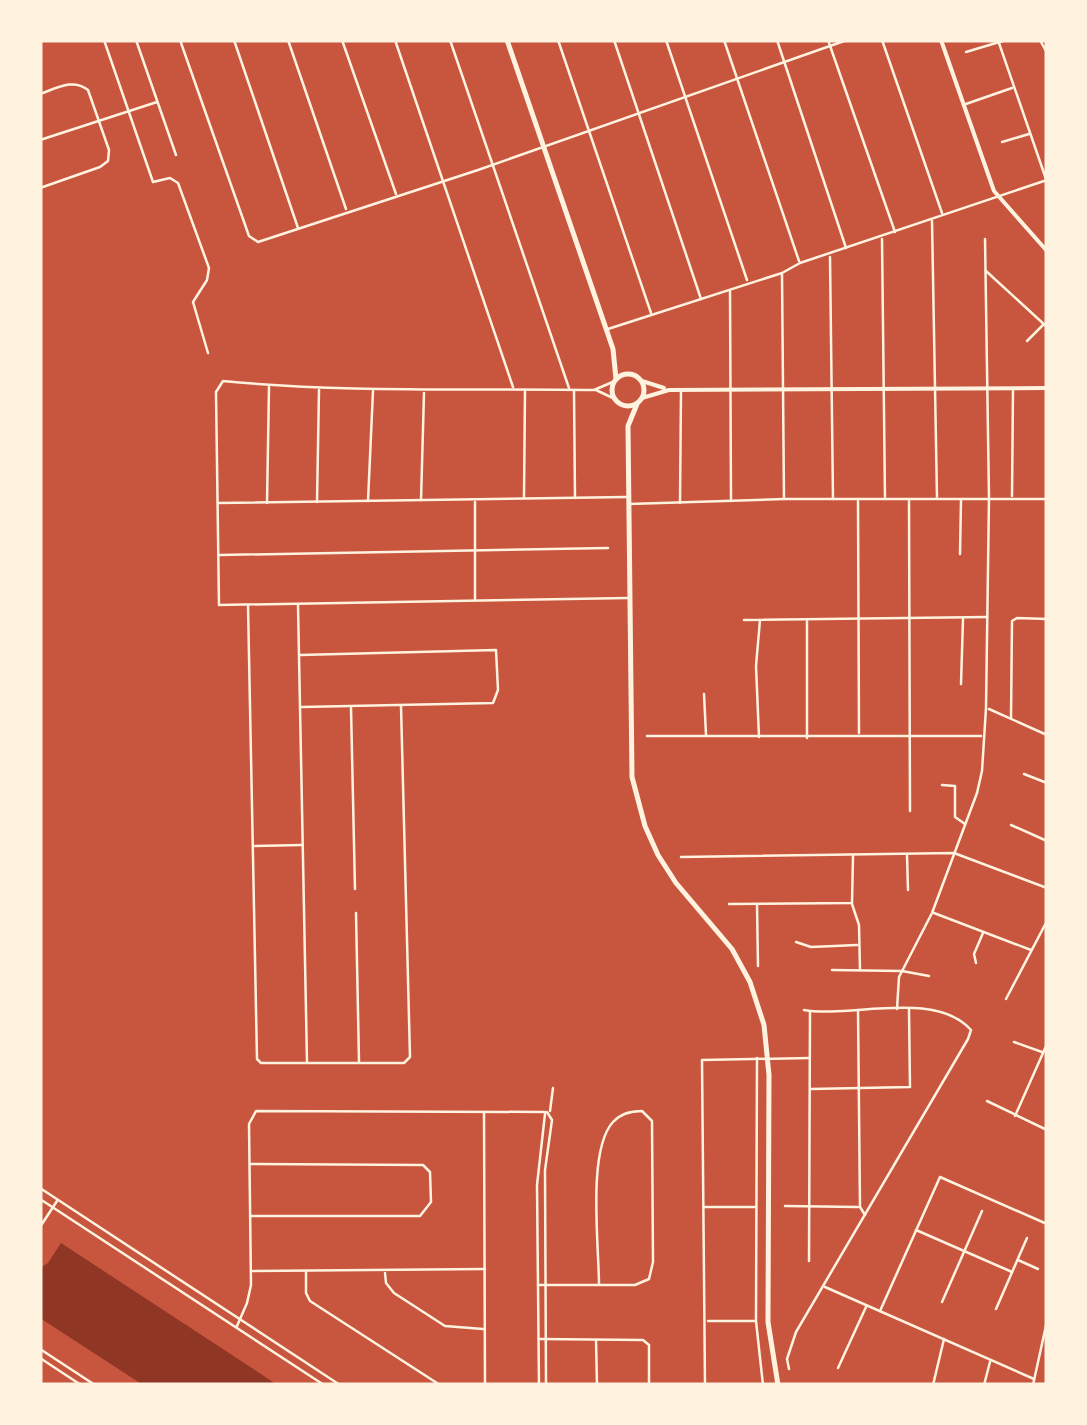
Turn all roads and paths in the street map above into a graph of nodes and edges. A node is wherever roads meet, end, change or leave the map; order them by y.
1 (104, 40) edge
2 (136, 40) edge
3 (180, 40) edge
4 (234, 40) edge
5 (288, 40) edge
6 (342, 40) edge
7 (395, 40) edge
8 (450, 40) edge
9 (506, 40) edge
10 (558, 40) edge
11 (614, 40) edge
12 (666, 40) edge
13 (724, 40) edge
14 (778, 40) edge
15 (828, 40) edge
16 (847, 40) edge
17 (882, 40) edge
18 (941, 40) edge
19 (1006, 40) edge
20 (1040, 40) edge
21 (999, 42) junction
22 (830, 46) junction
23 (966, 52) dead end
24 (1047, 53) edge
25 (784, 61) junction
26 (737, 78) junction
27 (1013, 88) junction
28 (40, 94) edge
29 (685, 96) junction
30 (157, 102) junction
31 (963, 105) junction
32 (128, 111) junction
33 (638, 112) junction
34 (98, 121) junction
35 (588, 130) junction
36 (1030, 133) junction
37 (40, 140) edge
38 (1002, 142) dead end
39 (542, 147) junction
40 (176, 156) dead end
41 (492, 164) junction
42 (443, 180) junction
43 (1047, 181) edge
44 (40, 188) edge
45 (396, 196) junction
46 (999, 199) junction
47 (347, 212) junction
48 (943, 216) junction
49 (932, 220) junction
50 (298, 228) junction
51 (896, 232) junction
52 (882, 237) junction
53 (984, 240) dead end
54 (1044, 245) edge
55 (846, 250) junction
56 (1047, 252) edge
57 (830, 255) junction
58 (800, 263) junction
59 (985, 270) junction
60 (782, 272) junction
61 (748, 283) junction
62 (730, 289) junction
63 (701, 299) junction
64 (652, 316) junction
65 (1045, 326) edge
66 (606, 329) junction
67 (1027, 341) dead end
68 (208, 353) dead end
69 (616, 360) junction
70 (632, 374) junction
71 (615, 380) junction
72 (642, 381) junction
73 (269, 385) junction
74 (730, 388) junction
75 (784, 388) junction
76 (985, 388) junction
77 (1013, 388) junction
78 (1047, 388) edge
79 (320, 389) junction
80 (514, 389) junction
81 (525, 389) junction
82 (832, 389) junction
83 (883, 389) junction
84 (933, 389) junction
85 (373, 390) junction
86 (572, 390) junction
87 (594, 390) junction
88 (669, 390) junction
89 (681, 390) junction
90 (424, 392) junction
91 (617, 401) junction
92 (640, 401) junction
93 (628, 426) junction
94 (524, 498) junction
95 (575, 498) junction
96 (937, 498) junction
97 (989, 498) junction
98 (1012, 498) junction
99 (474, 499) junction
100 (784, 499) junction
101 (858, 499) junction
102 (885, 499) junction
103 (909, 499) junction
104 (961, 499) junction
105 (1047, 499) edge
106 (420, 500) junction
107 (833, 500) junction
108 (368, 501) junction
109 (629, 501) junction
110 (267, 502) junction
111 (317, 502) junction
112 (732, 502) junction
113 (218, 503) junction
114 (680, 504) junction
115 (608, 548) dead end
116 (474, 550) junction
117 (960, 554) dead end
118 (219, 556) junction
119 (630, 598) junction
120 (475, 600) junction
121 (248, 604) junction
122 (298, 604) junction
123 (988, 617) junction
124 (911, 618) junction
125 (963, 618) junction
126 (858, 619) junction
127 (744, 620) dead end
128 (760, 620) junction
129 (807, 620) junction
130 (1047, 620) edge
131 (299, 655) junction
132 (961, 684) dead end
133 (704, 694) dead end
134 (351, 706) junction
135 (400, 706) junction
136 (300, 707) junction
137 (986, 708) junction
138 (1011, 718) junction
139 (1047, 734) edge
140 (648, 736) dead end
141 (858, 736) junction
142 (910, 736) junction
143 (984, 736) junction
144 (706, 737) junction
145 (759, 738) junction
146 (808, 738) junction
147 (1024, 774) dead end
148 (1047, 783) edge
149 (942, 786) dead end
150 (910, 811) dead end
151 (965, 824) junction
152 (1011, 824) dead end
153 (1047, 841) edge
154 (253, 846) junction
155 (303, 846) junction
156 (907, 853) junction
157 (954, 853) junction
158 (853, 854) junction
159 (681, 857) dead end
160 (1047, 888) edge
161 (356, 889) dead end
162 (908, 890) dead end
163 (757, 903) junction
164 (852, 903) junction
165 (729, 904) dead end
166 (356, 912) dead end
167 (932, 913) junction
168 (1047, 921) edge
169 (984, 932) junction
170 (796, 942) dead end
171 (858, 945) junction
172 (1031, 950) junction
173 (976, 964) dead end
174 (758, 966) dead end
175 (832, 970) dead end
176 (860, 971) junction
177 (902, 972) junction
178 (929, 976) dead end
179 (1006, 998) dead end
180 (898, 1009) junction
181 (909, 1009) junction
182 (804, 1010) dead end
183 (858, 1010) junction
184 (810, 1012) junction
185 (980, 1027) dead end
186 (970, 1030) junction
187 (1014, 1042) dead end
188 (1047, 1044) edge
189 (1043, 1053) junction
190 (757, 1056) junction
191 (768, 1057) junction
192 (809, 1058) junction
193 (358, 1063) junction
194 (307, 1064) junction
195 (554, 1088) dead end
196 (809, 1089) junction
197 (858, 1089) junction
198 (986, 1100) dead end
199 (484, 1111) junction
200 (548, 1112) junction
201 (1015, 1116) junction
202 (758, 1130) junction
203 (769, 1130) junction
204 (1047, 1130) edge
205 (769, 1162) junction
206 (758, 1163) junction
207 (250, 1164) junction
208 (769, 1184) junction
209 (758, 1185) junction
210 (40, 1188) edge
211 (40, 1199) edge
212 (58, 1200) junction
213 (704, 1206) junction
214 (786, 1206) dead end
215 (808, 1206) junction
216 (758, 1207) junction
217 (860, 1207) junction
218 (52, 1208) junction
219 (982, 1211) dead end
220 (250, 1216) junction
221 (865, 1216) junction
222 (1047, 1224) edge
223 (40, 1227) edge
224 (915, 1230) junction
225 (1027, 1238) dead end
226 (964, 1251) junction
227 (1018, 1260) junction
228 (809, 1261) dead end
229 (484, 1269) junction
230 (1038, 1269) dead end
231 (384, 1270) junction
232 (306, 1271) junction
233 (251, 1272) junction
234 (1012, 1272) junction
235 (538, 1285) junction
236 (545, 1285) junction
237 (599, 1285) junction
238 (825, 1286) junction
239 (942, 1302) dead end
240 (866, 1306) junction
241 (996, 1309) dead end
242 (880, 1311) junction
243 (768, 1312) junction
244 (756, 1313) junction
245 (241, 1319) junction
246 (705, 1321) junction
247 (1047, 1321) edge
248 (756, 1322) junction
249 (236, 1326) junction
250 (485, 1329) junction
251 (539, 1338) junction
252 (546, 1338) junction
253 (596, 1338) junction
254 (944, 1338) junction
255 (40, 1349) edge
256 (1040, 1350) junction
257 (1047, 1350) edge
258 (40, 1358) edge
259 (990, 1360) junction
260 (838, 1368) dead end
261 (789, 1369) dead end
262 (316, 1379) junction
263 (1034, 1382) edge
264 (81, 1385) edge
265 (94, 1385) edge
266 (312, 1385) edge
267 (324, 1385) edge
268 (340, 1385) edge
269 (440, 1385) edge
270 (485, 1385) edge
271 (539, 1385) edge
272 (546, 1385) edge
273 (596, 1385) edge
274 (649, 1385) edge
275 (705, 1385) edge
276 (763, 1385) edge
277 (778, 1385) edge
278 (933, 1385) edge
279 (984, 1385) edge

1 - 32 street
2 - 30 street
3 - 50 street
4 - 50 street
5 - 47 street
6 - 45 street
7 - 42 street
8 - 41 street
9 - 39 main road
10 - 35 street
11 - 33 street
12 - 29 street
13 - 26 street
14 - 25 street
15 - 22 street
16 - 22 street
17 - 48 street
18 - 31 street
19 - 21 street
20 - 24 street
21 - 23 street
21 - 27 street
22 - 25 street
22 - 51 street
25 - 26 street
25 - 55 street
26 - 29 street
26 - 58 street
27 - 31 street
27 - 36 street
28 - 34 street
29 - 33 street
29 - 61 street
30 - 32 street
30 - 40 street
31 - 46 street
32 - 34 street
32 - 68 street
33 - 35 street
33 - 63 street
34 - 37 street
34 - 44 street
35 - 39 street
35 - 64 street
36 - 38 street
36 - 43 street
39 - 41 street
39 - 66 main road
41 - 42 street
41 - 86 street
42 - 45 street
42 - 80 street
43 - 46 street
45 - 47 street
46 - 48 street
46 - 54 street
47 - 50 street
48 - 49 street
49 - 51 street
49 - 84 street
51 - 52 street
52 - 55 street
52 - 83 street
53 - 59 street
54 - 56 street
55 - 57 street
57 - 58 street
57 - 82 street
58 - 60 street
59 - 65 street
59 - 76 street
60 - 61 street
60 - 75 street
61 - 62 street
62 - 63 street
62 - 74 street
63 - 64 street
64 - 66 street
65 - 67 street
66 - 69 main road
69 - 70 main road
69 - 71 main road
70 - 71 main road
70 - 72 main road
71 - 87 street
71 - 91 main road
72 - 88 street
72 - 92 main road
73 - 79 street
73 - 110 street
73 - 113 street
74 - 75 street
74 - 89 street
74 - 112 street
75 - 82 street
75 - 100 street
76 - 77 street
76 - 84 street
76 - 97 street
77 - 78 street
77 - 98 street
79 - 85 street
79 - 111 street
80 - 81 street
80 - 90 street
81 - 86 street
81 - 94 street
82 - 83 street
82 - 107 street
83 - 84 street
83 - 102 street
84 - 96 street
85 - 90 street
85 - 108 street
86 - 87 street
86 - 95 street
87 - 91 street
88 - 89 street
88 - 92 street
89 - 114 street
90 - 106 street
91 - 92 main road
91 - 93 main road
92 - 93 main road
93 - 109 main road
94 - 95 street
94 - 99 street
95 - 109 street
96 - 103 street
96 - 104 street
97 - 98 street
97 - 104 street
97 - 123 street
98 - 105 street
99 - 106 street
99 - 116 street
100 - 107 street
100 - 112 street
101 - 102 street
101 - 107 street
101 - 126 street
102 - 103 street
103 - 124 street
104 - 117 street
106 - 108 street
108 - 111 street
109 - 114 street
109 - 119 main road
110 - 111 street
110 - 113 street
112 - 114 street
113 - 118 street
115 - 116 street
116 - 118 street
116 - 120 street
118 - 121 street
119 - 120 street
119 - 191 main road
120 - 122 street
121 - 122 street
121 - 154 street
122 - 131 street
123 - 125 street
123 - 137 street
124 - 125 street
124 - 126 street
124 - 142 street
125 - 132 street
126 - 129 street
126 - 141 street
127 - 128 street
128 - 129 street
128 - 145 street
129 - 146 street
130 - 138 street
131 - 135 street
131 - 136 street
133 - 144 street
134 - 135 street
134 - 136 street
134 - 161 street
135 - 193 street
136 - 155 street
137 - 138 street
137 - 143 street
138 - 139 street
140 - 144 street
141 - 142 street
141 - 146 street
142 - 143 street
142 - 150 street
143 - 151 street
144 - 145 street
145 - 146 street
147 - 148 street
149 - 151 street
151 - 157 street
152 - 153 street
154 - 155 street
154 - 194 street
155 - 194 street
156 - 157 street
156 - 158 street
156 - 162 street
157 - 160 street
157 - 167 street
158 - 159 street
158 - 164 street
163 - 164 street
163 - 165 street
163 - 174 street
164 - 171 street
166 - 193 street
167 - 169 street
167 - 177 street
168 - 172 street
169 - 172 street
169 - 173 street
170 - 171 street
171 - 176 street
172 - 179 street
175 - 176 street
176 - 177 street
177 - 178 street
177 - 180 street
180 - 181 street
180 - 183 street
181 - 186 street
181 - 197 street
182 - 184 street
183 - 184 street
183 - 197 street
184 - 192 street
185 - 186 street
186 - 221 street
187 - 189 street
188 - 189 street
189 - 201 street
190 - 191 street
190 - 202 street
190 - 213 street
191 - 192 street
191 - 203 main road
192 - 196 street
193 - 194 street
195 - 200 street
196 - 197 street
196 - 215 street
197 - 217 street
198 - 201 street
199 - 200 street
199 - 207 street
199 - 229 street
200 - 235 street
200 - 236 street
201 - 204 street
202 - 203 street
202 - 206 street
203 - 205 main road
205 - 206 street
205 - 208 main road
206 - 209 street
207 - 220 street
207 - 220 street
208 - 209 street
208 - 243 main road
209 - 216 street
210 - 212 street
211 - 218 street
212 - 218 street
212 - 245 street
213 - 216 street
213 - 246 street
214 - 215 street
215 - 217 street
215 - 228 street
216 - 244 street
217 - 221 street
218 - 223 street
218 - 249 street
219 - 226 street
220 - 233 street
221 - 238 street
222 - 224 street
224 - 226 street
224 - 242 street
225 - 227 street
226 - 234 street
226 - 239 street
227 - 230 street
227 - 234 street
229 - 231 street
229 - 250 street
231 - 232 street
231 - 250 street
232 - 233 street
232 - 269 street
233 - 245 street
234 - 241 street
235 - 236 street
235 - 251 street
236 - 237 street
236 - 252 street
237 - 237 street
238 - 240 street
238 - 261 street
240 - 242 street
240 - 260 street
242 - 254 street
243 - 244 street
243 - 277 main road
244 - 248 street
245 - 249 street
245 - 268 street
246 - 248 street
246 - 275 street
247 - 256 street
248 - 276 street
249 - 262 street
250 - 270 street
251 - 252 street
251 - 271 street
252 - 253 street
252 - 272 street
253 - 273 street
253 - 274 street
254 - 259 street
254 - 278 street
255 - 265 street
256 - 257 street
256 - 263 street
258 - 264 street
259 - 263 street
259 - 279 street
262 - 266 street
262 - 267 street

